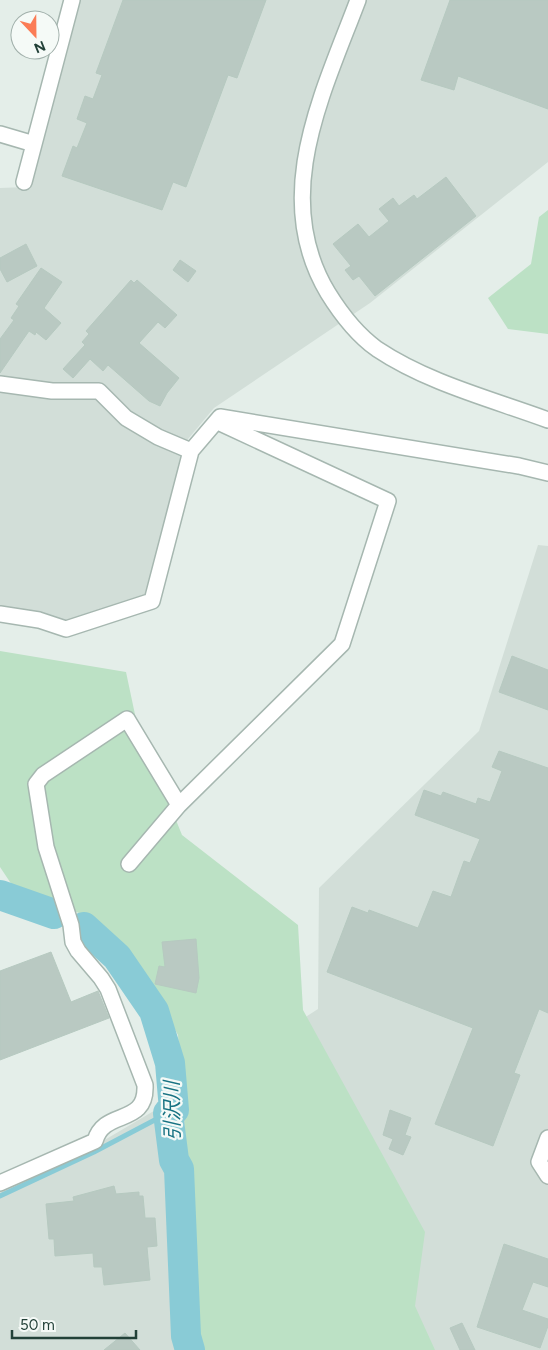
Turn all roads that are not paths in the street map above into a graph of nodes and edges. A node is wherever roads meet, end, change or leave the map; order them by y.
1 (72, 0) edge
2 (358, 0) edge
3 (0, 134) edge
4 (34, 144) junction
5 (24, 182) dead end
6 (0, 384) edge
7 (548, 420) edge
8 (216, 422) junction
9 (191, 451) junction
10 (548, 473) edge
11 (0, 614) edge
12 (179, 805) junction
13 (129, 864) dead end
14 (548, 1138) edge
15 (548, 1176) edge
16 (0, 1183) edge

1 - 4 street
2 - 7 street
3 - 4 street
4 - 5 street
6 - 9 street
8 - 9 street
8 - 10 street
8 - 12 street
9 - 11 street
12 - 13 street
12 - 16 street
14 - 15 street

